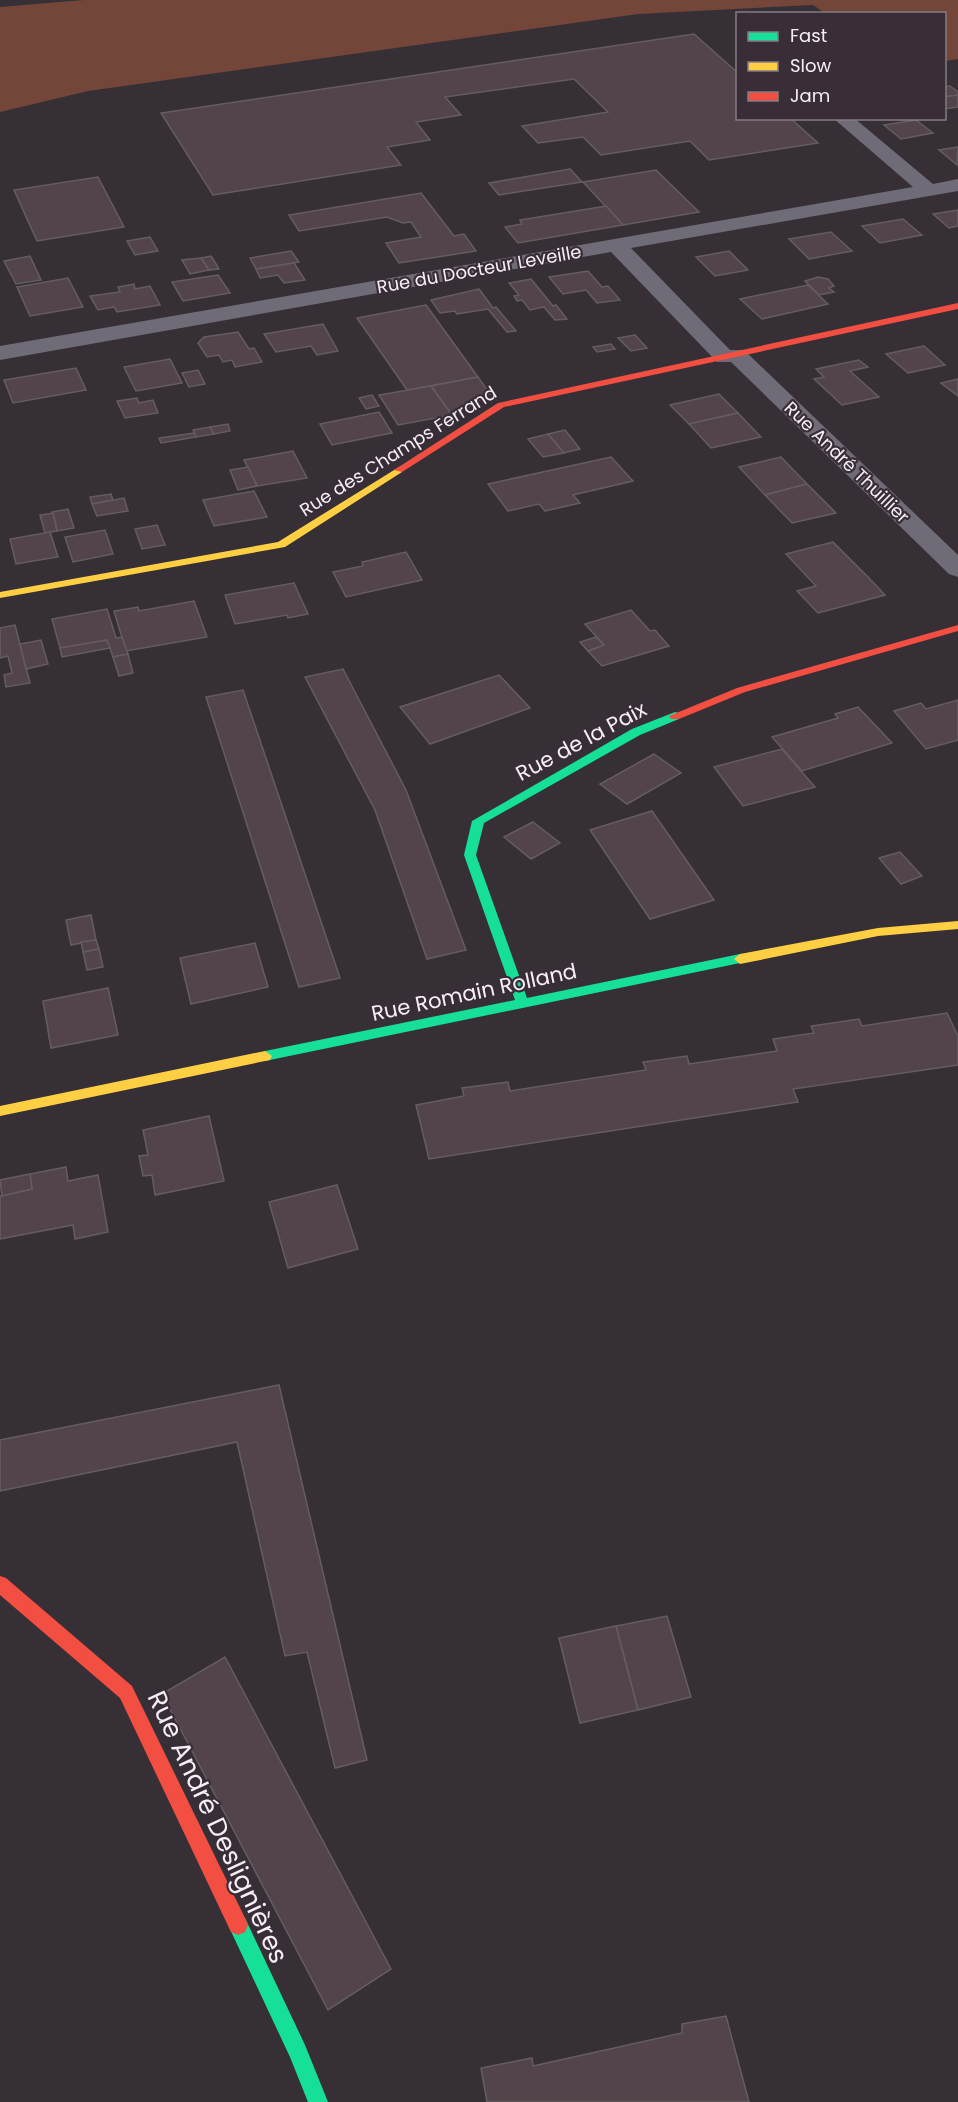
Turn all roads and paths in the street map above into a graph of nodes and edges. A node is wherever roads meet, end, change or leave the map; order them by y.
1 (844, 120) edge
2 (958, 184) edge
3 (929, 190) junction
4 (616, 245) junction
5 (958, 306) edge
6 (0, 353) edge
7 (731, 356) junction
8 (958, 569) edge
9 (0, 596) edge
10 (958, 628) edge
11 (958, 925) edge
12 (522, 1002) junction
13 (0, 1111) edge
14 (0, 1584) edge
15 (318, 2102) edge

1 - 3 street
2 - 3 street, Rue du Docteur Leveille
3 - 4 street, Rue du Docteur Leveille
4 - 6 street, Rue du Docteur Leveille
4 - 7 street, Rue André Thuillier
5 - 7 street, Rue des Champs Ferrand
7 - 8 street, Rue André Thuillier
7 - 9 street, Rue des Champs Ferrand
10 - 12 street, Rue de la Paix
11 - 12 street, Rue Romain Rolland
12 - 13 street, Rue Romain Rolland
14 - 15 street, Rue André Deslignières

